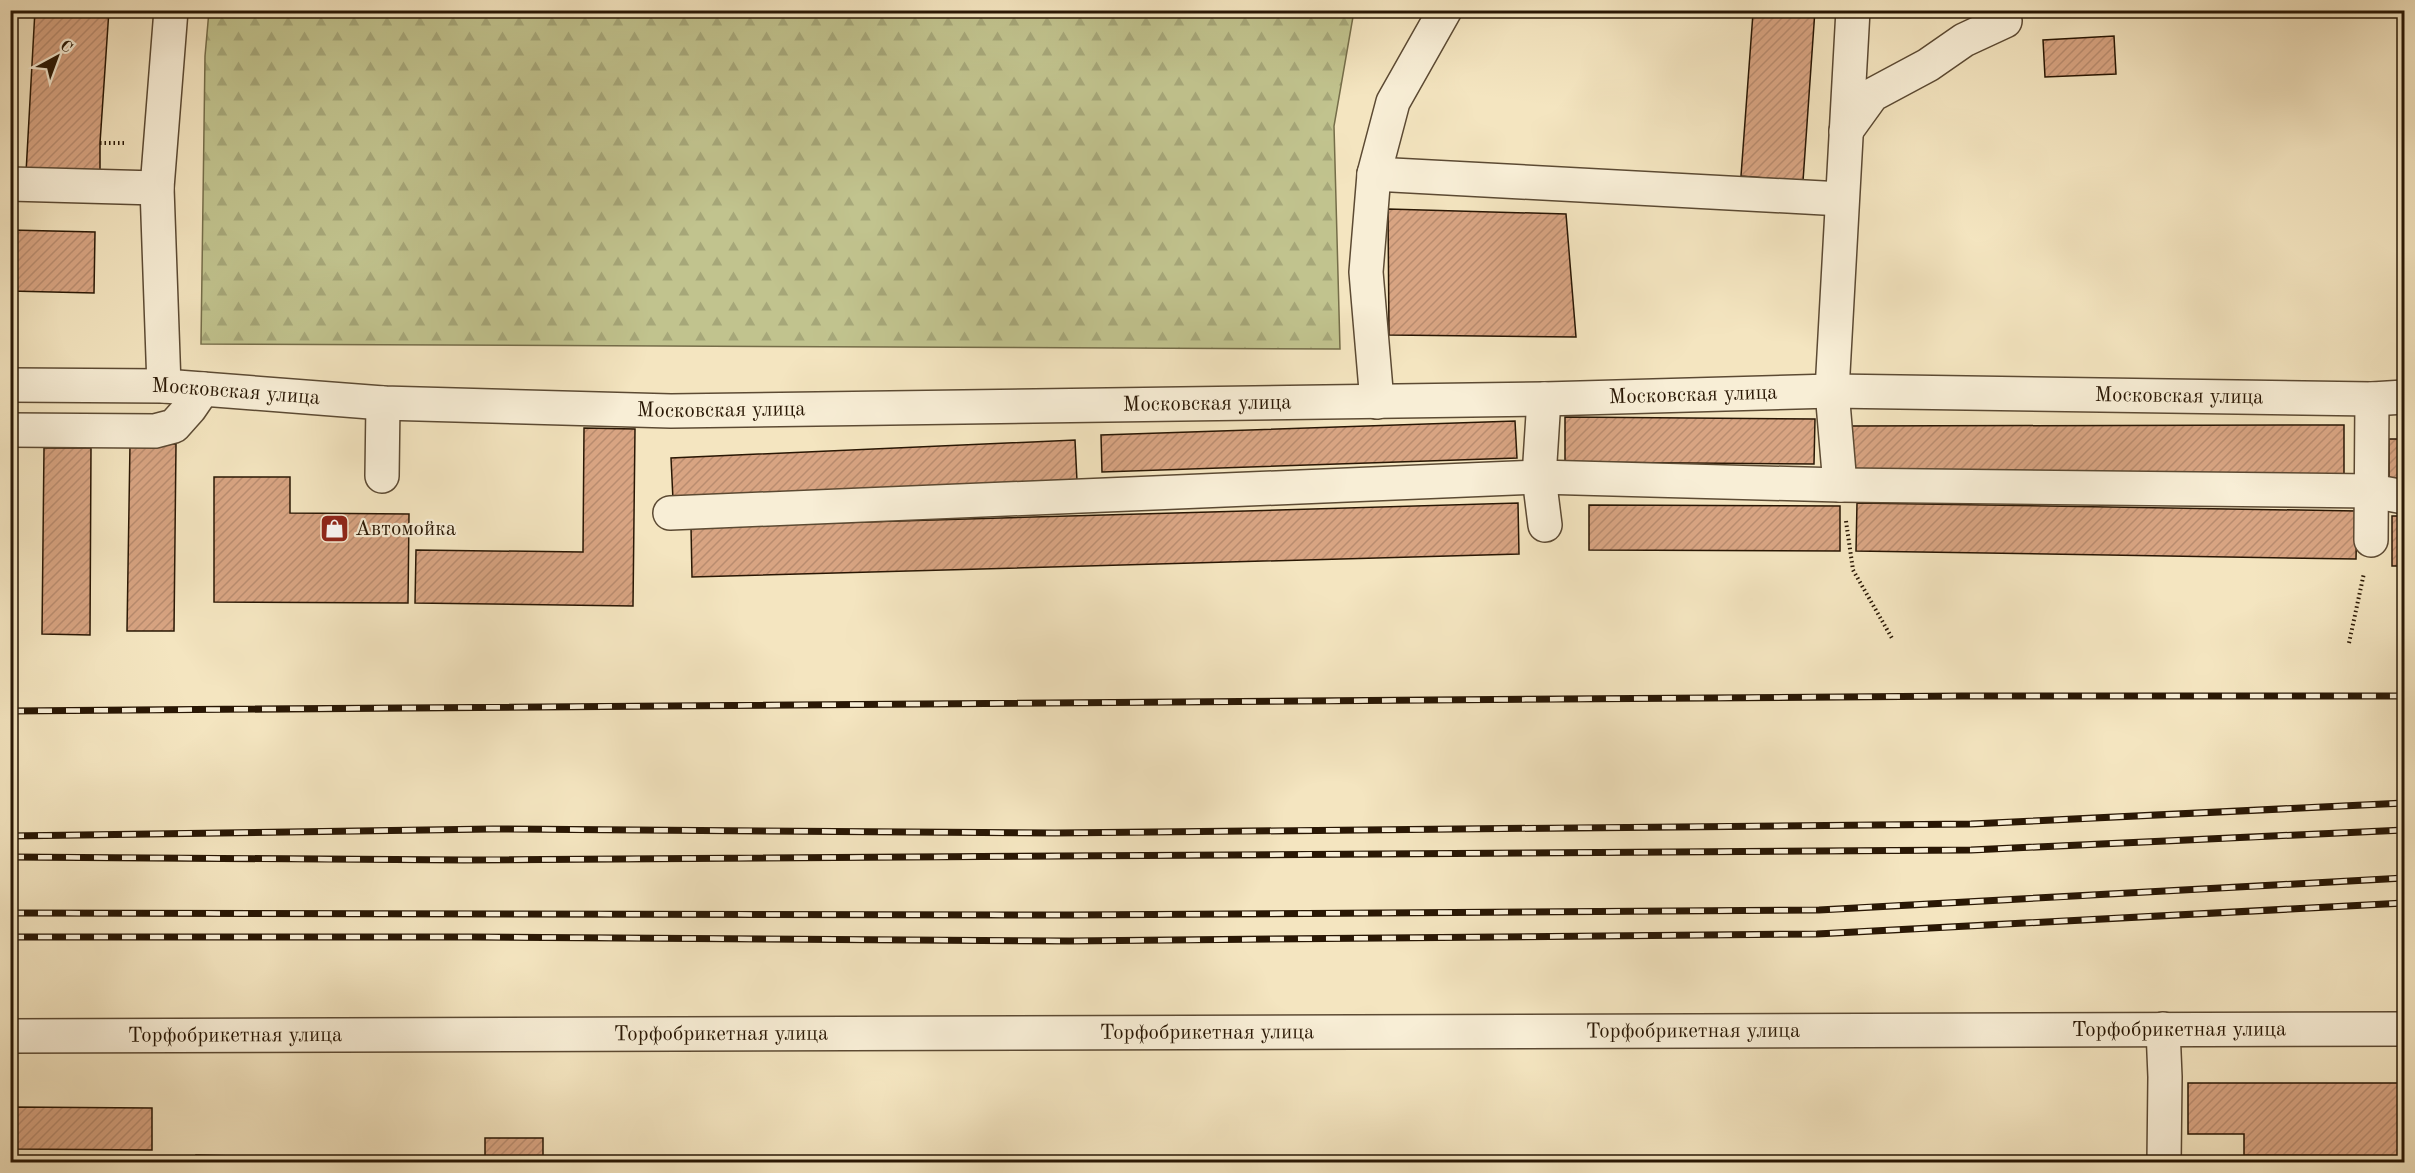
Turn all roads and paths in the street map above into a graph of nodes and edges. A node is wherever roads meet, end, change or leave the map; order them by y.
1 (171, 10) edge
2 (1445, 10) edge
3 (1853, 10) edge
4 (2005, 21) dead end
5 (1846, 131) junction
6 (1374, 174) junction
7 (10, 184) edge
8 (157, 188) junction
9 (1842, 199) junction
10 (17, 385) edge
11 (164, 386) junction
12 (203, 389) junction
13 (1832, 391) junction
14 (2404, 397) edge
15 (1544, 399) junction
16 (2372, 399) junction
17 (1377, 402) junction
18 (383, 403) junction
19 (16, 430) edge
20 (382, 476) dead end
21 (1539, 477) junction
22 (1840, 485) junction
23 (2372, 491) junction
24 (2404, 497) edge
25 (670, 513) dead end
26 (1545, 525) dead end
27 (2372, 540) joint
28 (1893, 639) dead end
29 (2349, 644) dead end
30 (2163, 1029) junction
31 (2404, 1029) edge
32 (10, 1036) edge
33 (2164, 1162) edge

1 - 8 street
2 - 6 street
3 - 5 street
4 - 5 street
5 - 9 street
6 - 9 street
6 - 17 street
7 - 8 street
8 - 11 street
9 - 13 street
10 - 11 street, Московская улица
10 - 19 street
11 - 12 street, Московская улица
12 - 18 street, Московская улица
12 - 19 street
13 - 15 street, Московская улица
13 - 16 street, Московская улица
13 - 22 street
14 - 16 street, Московская улица
15 - 17 street, Московская улица
15 - 21 street
16 - 23 street
17 - 18 street, Московская улица
18 - 20 street
21 - 22 street
21 - 25 street
21 - 26 street
22 - 23 street
22 - 28 path
23 - 24 street
23 - 27 street
27 - 29 path
30 - 31 street, Торфобрикетная улица
30 - 32 street, Торфобрикетная улица
30 - 33 street

